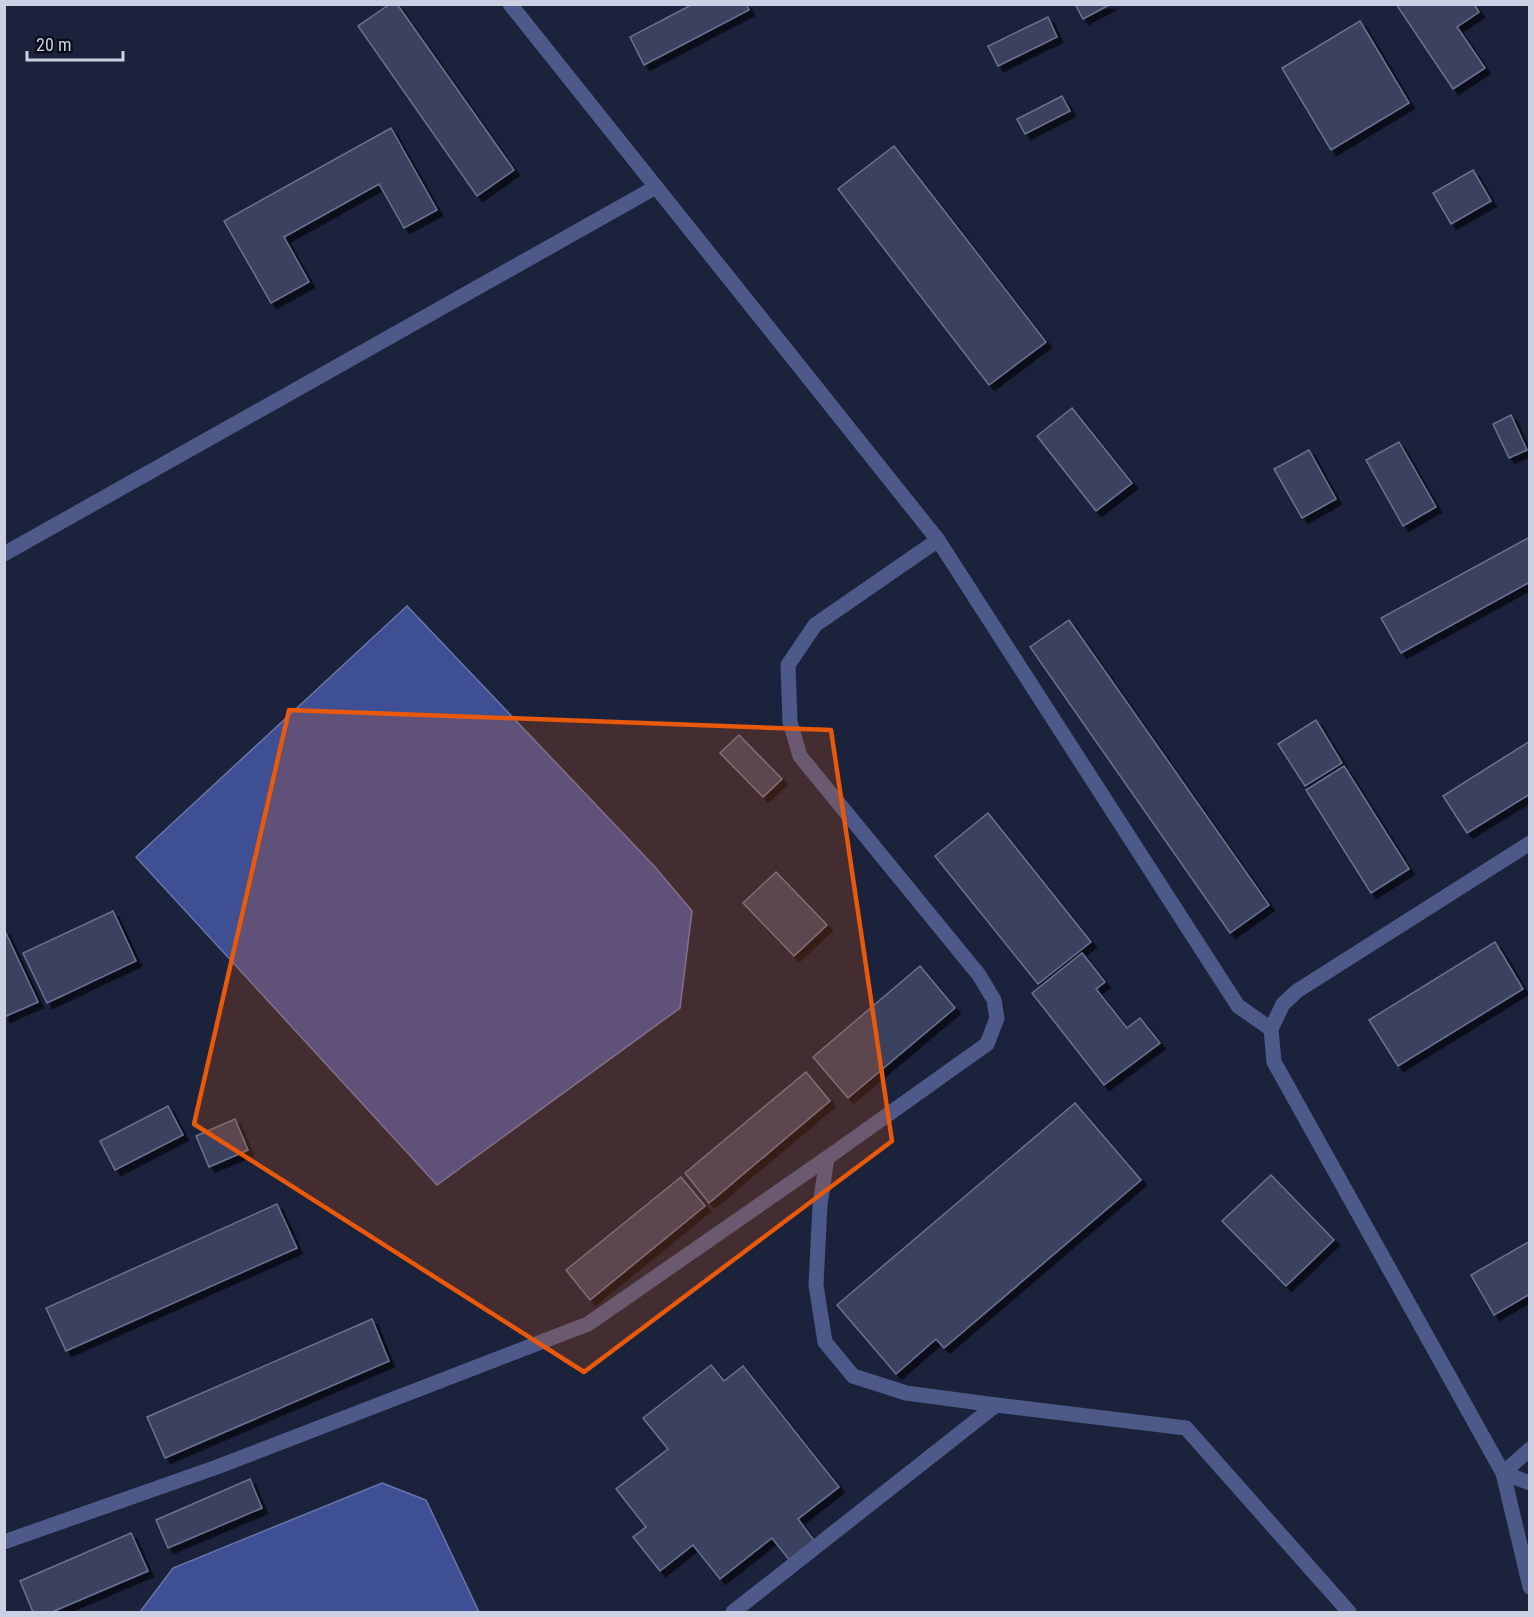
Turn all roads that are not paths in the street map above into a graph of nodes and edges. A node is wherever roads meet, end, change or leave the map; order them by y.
1 (510, 4) edge
2 (656, 187) junction
3 (938, 540) junction
4 (4, 554) edge
5 (1530, 843) edge
6 (1271, 1029) junction
7 (827, 1158) junction
8 (996, 1405) junction
9 (1530, 1449) edge
10 (1503, 1473) junction
11 (1530, 1483) edge
12 (4, 1542) edge
13 (1530, 1587) edge
14 (733, 1612) edge
15 (1349, 1612) edge

1 - 2 street
2 - 3 street
2 - 4 street
3 - 6 street
3 - 7 street
5 - 6 street
6 - 10 street
7 - 8 street
7 - 12 street
8 - 14 street
8 - 15 street
9 - 10 street
10 - 11 street
10 - 13 street

